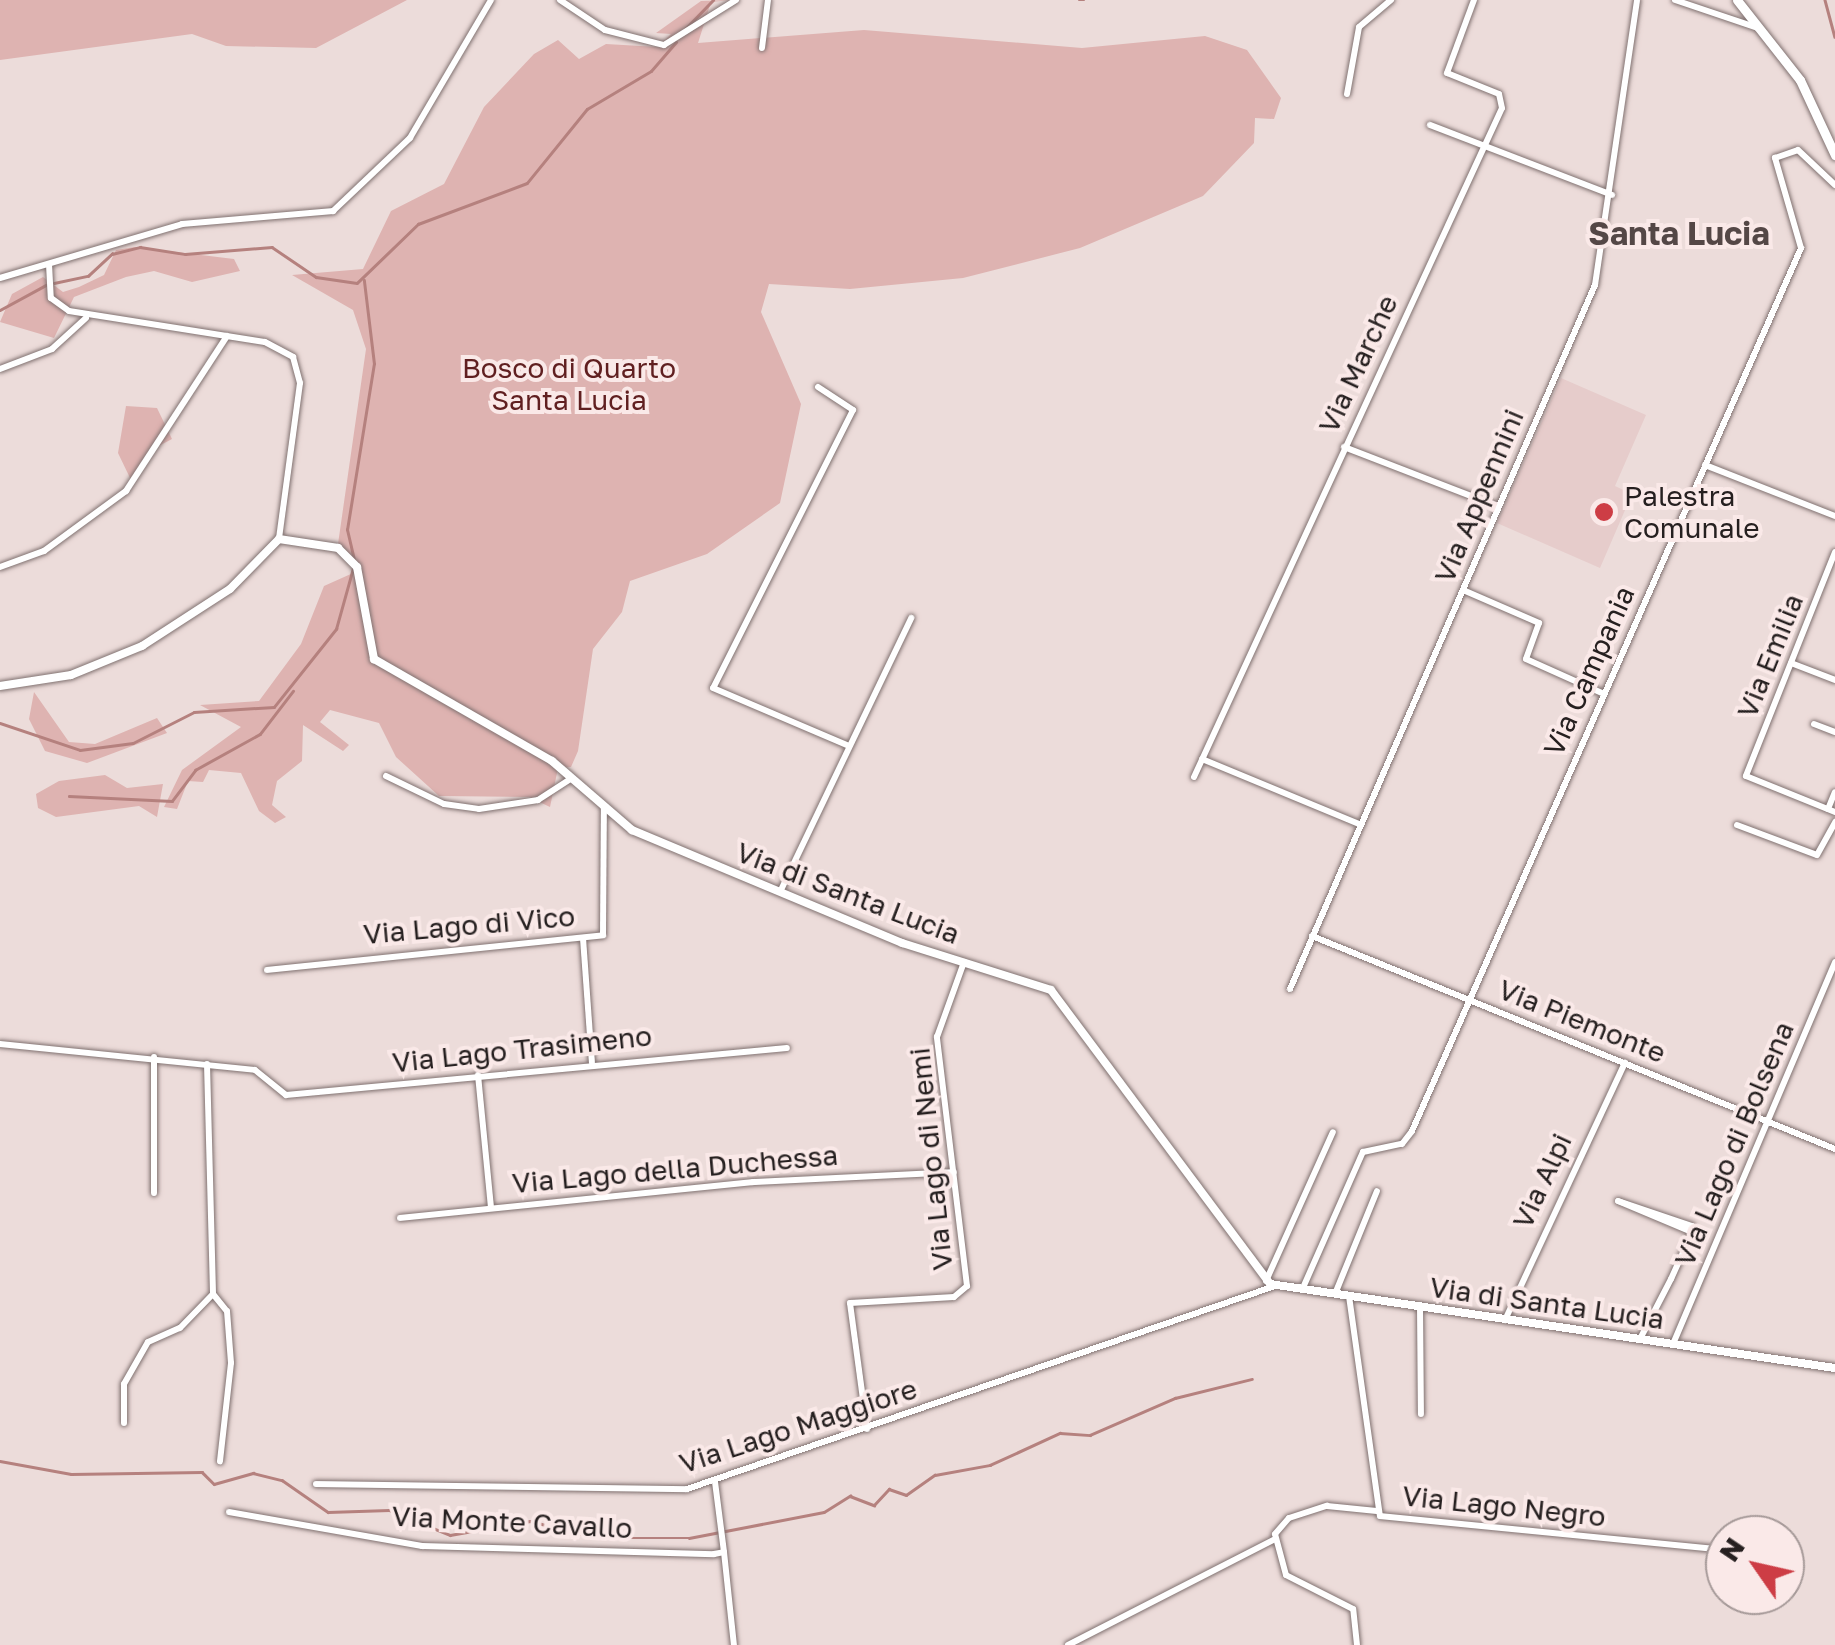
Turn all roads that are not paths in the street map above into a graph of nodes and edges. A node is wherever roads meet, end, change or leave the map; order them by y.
1 (491, 0) edge
2 (560, 0) edge
3 (736, 0) edge
4 (768, 0) edge
5 (1391, 0) edge
6 (1474, 0) edge
7 (1637, 0) edge
8 (1674, 0) edge
9 (1740, 4) edge
10 (1724, 21) junction
11 (1758, 28) junction
12 (762, 48) dead end
13 (1347, 94) dead end
14 (1430, 125) dead end
15 (1485, 144) junction
16 (1835, 156) edge
17 (1835, 185) edge
18 (1612, 195) junction
19 (49, 268) junction
20 (0, 278) edge
21 (88, 318) junction
22 (227, 336) junction
23 (0, 369) edge
24 (818, 386) dead end
25 (1344, 447) junction
26 (1705, 464) junction
27 (1497, 506) junction
28 (1835, 516) edge
29 (279, 539) junction
30 (1835, 552) edge
31 (0, 567) edge
32 (1463, 590) junction
33 (911, 618) dead end
34 (1791, 663) junction
35 (1834, 677) edge
36 (0, 686) edge
37 (1604, 694) junction
38 (1814, 724) dead end
39 (1835, 732) edge
40 (848, 746) junction
41 (1202, 759) junction
42 (386, 776) dead end
43 (572, 777) junction
44 (1194, 777) dead end
45 (1835, 792) edge
46 (604, 805) junction
47 (1832, 810) edge
48 (1835, 822) edge
49 (1359, 824) junction
50 (1737, 824) dead end
51 (780, 892) junction
52 (1312, 936) junction
53 (582, 938) junction
54 (964, 962) junction
55 (1835, 962) edge
56 (268, 970) dead end
57 (1290, 989) dead end
58 (1468, 999) junction
59 (0, 1044) edge
60 (788, 1048) dead end
61 (154, 1057) junction
62 (1625, 1062) junction
63 (592, 1063) junction
64 (207, 1064) junction
65 (478, 1075) junction
66 (1769, 1120) junction
67 (1333, 1132) dead end
68 (1835, 1148) edge
69 (954, 1172) junction
70 (1378, 1191) dead end
71 (154, 1193) dead end
72 (491, 1207) junction
73 (400, 1218) dead end
74 (1692, 1232) junction
75 (1270, 1284) junction
76 (1302, 1290) junction
77 (213, 1294) junction
78 (1336, 1294) junction
79 (1349, 1296) junction
80 (1420, 1307) junction
81 (1505, 1320) junction
82 (1640, 1339) junction
83 (1674, 1344) junction
84 (1835, 1368) edge
85 (1421, 1414) dead end
86 (124, 1423) dead end
87 (867, 1428) junction
88 (220, 1462) dead end
89 (715, 1482) junction
90 (316, 1484) dead end
91 (1378, 1511) junction
92 (230, 1512) dead end
93 (1275, 1539) junction
94 (1705, 1548) edge
95 (724, 1552) junction
96 (734, 1645) edge
97 (1068, 1645) edge
98 (1356, 1645) edge

1 - 19 street
2 - 3 street
4 - 12 street
5 - 13 street
6 - 15 street, Via Marche
7 - 18 street, Via Appennini
8 - 10 street
9 - 10 street
9 - 11 main road
10 - 11 street
11 - 16 main road
14 - 15 street
15 - 18 street
15 - 25 street, Via Marche
17 - 26 street, Via Campania
18 - 27 street, Via Appennini
19 - 20 street
19 - 21 street
21 - 22 street
21 - 23 street
22 - 29 street
22 - 31 street
24 - 40 street
25 - 27 street
25 - 41 street, Via Marche
26 - 28 street
26 - 37 street, Via Campania
27 - 32 street, Via Appennini
29 - 36 street
29 - 43 street, Via di Santa Lucia
30 - 34 street, Via Emilia
32 - 37 street
32 - 49 street, Via Appennini
33 - 40 street
34 - 35 street
34 - 47 street, Via Emilia
37 - 58 street, Via Campania
38 - 39 street
40 - 51 street
41 - 44 street, Via Marche
41 - 49 street
42 - 43 street
43 - 46 street, Via di Santa Lucia
45 - 47 street
46 - 51 street, Via di Santa Lucia
46 - 53 street, Via Lago di Vico
48 - 50 street
49 - 52 street, Via Appennini
51 - 54 street, Via di Santa Lucia
52 - 57 street, Via Appennini
52 - 58 street, Via Piemonte
53 - 56 street, Via Lago di Vico
53 - 63 street
54 - 69 street, Via Lago di Nemi
54 - 75 street, Via di Santa Lucia
55 - 66 street, Via Lago di Bolsena
58 - 62 street, Via Piemonte
58 - 76 street, Via Campania
59 - 61 street, Via Lago Trasimeno
60 - 63 street, Via Lago Trasimeno
61 - 64 street, Via Lago Trasimeno
61 - 71 street
62 - 66 street, Via Piemonte
62 - 81 street, Via Alpi
63 - 65 street, Via Lago Trasimeno
64 - 65 street, Via Lago Trasimeno
64 - 77 street
65 - 72 street
66 - 68 street, Via Piemonte
66 - 83 street, Via Lago di Bolsena
67 - 75 street
69 - 72 street, Via Lago della Duchessa
69 - 87 street, Via Lago di Nemi
70 - 78 street
72 - 73 street, Via Lago della Duchessa
74 - 74 street
74 - 82 street
75 - 76 street, Via di Santa Lucia
75 - 87 street, Via Lago Maggiore
76 - 78 street, Via di Santa Lucia
77 - 86 street
77 - 88 street
78 - 79 street, Via di Santa Lucia
79 - 80 street, Via di Santa Lucia
79 - 91 street, Via Lago Negro
80 - 81 street, Via di Santa Lucia
80 - 85 street
81 - 82 street, Via di Santa Lucia
82 - 83 street, Via di Santa Lucia
83 - 84 street, Via di Santa Lucia
87 - 89 street, Via Lago Maggiore
89 - 90 street, Via Lago Maggiore
89 - 95 street
91 - 93 street
91 - 94 street, Via Lago Negro
92 - 95 street, Via Monte Cavallo
93 - 97 street
93 - 98 street
95 - 96 street

